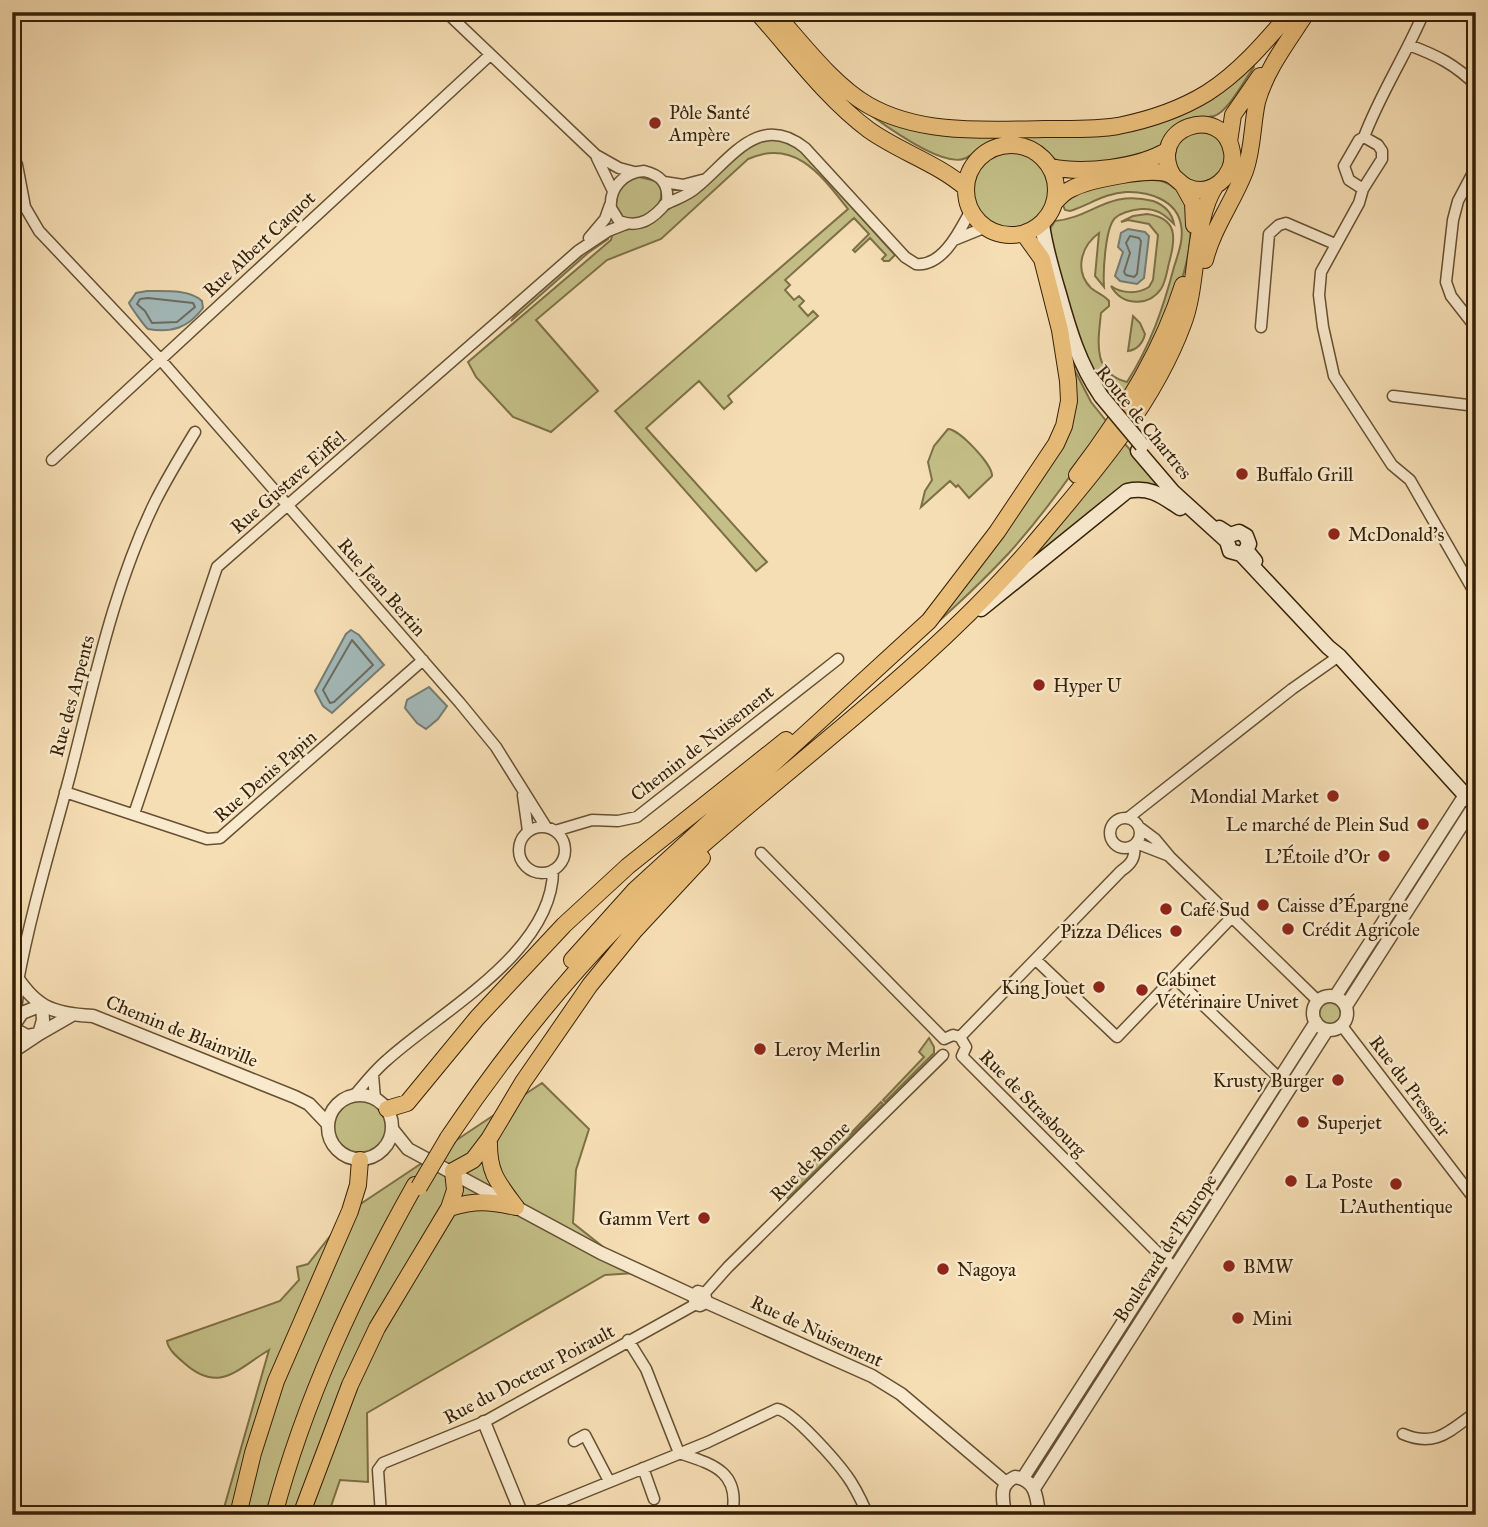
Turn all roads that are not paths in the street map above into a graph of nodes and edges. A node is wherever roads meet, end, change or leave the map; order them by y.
1 (446, 12) edge
2 (757, 12) edge
3 (774, 12) edge
4 (1292, 12) edge
5 (1306, 12) edge
6 (1424, 12) edge
7 (1409, 45) junction
8 (490, 55) junction
9 (814, 58) junction
10 (1476, 85) edge
11 (1208, 125) junction
12 (1364, 137) junction
13 (1229, 142) junction
14 (1168, 150) junction
15 (12, 155) edge
16 (596, 155) junction
17 (975, 162) junction
18 (1051, 167) junction
19 (1476, 167) edge
20 (634, 172) junction
21 (705, 180) junction
22 (1178, 180) junction
23 (664, 182) junction
24 (1216, 185) junction
25 (966, 188) junction
26 (1363, 189) junction
27 (613, 191) junction
28 (1055, 202) junction
29 (610, 205) junction
30 (664, 205) junction
31 (971, 210) junction
32 (626, 224) junction
33 (1042, 224) junction
34 (986, 228) junction
35 (1024, 234) junction
36 (954, 240) junction
37 (1335, 244) junction
38 (578, 251) junction
39 (1184, 322) junction
40 (1261, 327) dead end
41 (1476, 328) edge
42 (1060, 330) junction
43 (160, 359) junction
44 (1393, 396) dead end
45 (1099, 399) junction
46 (1476, 405) edge
47 (195, 432) dead end
48 (1140, 448) junction
49 (52, 460) dead end
50 (287, 505) junction
51 (1203, 522) junction
52 (1229, 538) junction
53 (957, 587) junction
54 (1476, 596) edge
55 (944, 638) junction
56 (1339, 656) junction
57 (838, 659) dead end
58 (423, 660) junction
59 (789, 772) junction
60 (1476, 784) edge
61 (522, 789) junction
62 (65, 792) junction
63 (1472, 802) edge
64 (134, 814) junction
65 (1134, 823) junction
66 (576, 826) junction
67 (550, 829) junction
68 (528, 831) junction
69 (564, 842) junction
70 (1131, 846) junction
71 (761, 853) dead end
72 (1170, 857) junction
73 (1423, 860) junction
74 (1434, 867) junction
75 (553, 870) junction
76 (536, 872) junction
77 (545, 903) junction
78 (1232, 917) junction
79 (1036, 960) junction
80 (15, 975) edge
81 (1175, 978) junction
82 (1335, 996) junction
83 (542, 1001) junction
84 (1318, 1001) junction
85 (42, 1004) junction
86 (1346, 1006) junction
87 (72, 1015) junction
88 (1322, 1026) junction
89 (1342, 1026) junction
90 (13, 1029) edge
91 (39, 1034) junction
92 (960, 1037) junction
93 (944, 1039) junction
94 (12, 1052) edge
95 (943, 1055) junction
96 (962, 1056) junction
97 (373, 1075) junction
98 (1280, 1079) junction
99 (354, 1096) junction
100 (338, 1103) junction
101 (309, 1104) junction
102 (381, 1104) junction
103 (328, 1124) junction
104 (392, 1129) junction
105 (446, 1137) junction
106 (489, 1139) junction
107 (408, 1149) junction
108 (382, 1152) junction
109 (360, 1160) junction
110 (453, 1171) junction
111 (1476, 1201) edge
112 (516, 1207) junction
113 (449, 1208) junction
114 (1164, 1259) junction
115 (1175, 1267) junction
116 (700, 1299) junction
117 (628, 1340) junction
118 (1476, 1412) edge
119 (484, 1422) junction
120 (1403, 1434) dead end
121 (574, 1441) dead end
122 (679, 1452) junction
123 (643, 1468) junction
124 (1023, 1478) junction
125 (609, 1480) junction
126 (1006, 1483) junction
127 (1035, 1487) junction
128 (654, 1499) dead end
129 (735, 1514) edge
130 (1040, 1514) edge
131 (239, 1515) edge
132 (277, 1515) edge
133 (301, 1515) edge
134 (380, 1515) edge
135 (522, 1515) edge
136 (528, 1515) edge
137 (868, 1515) edge
138 (1005, 1515) edge

1 - 8 street
2 - 25 main road
3 - 9 main road
4 - 9 main road
4 - 11 main road
5 - 13 main road
5 - 39 main road
6 - 7 street
7 - 10 street
7 - 12 street
8 - 16 street
8 - 43 street, Rue Albert Caquot
9 - 17 main road
11 - 13 main road
11 - 14 main road
12 - 26 street
12 - 26 street
13 - 24 main road
14 - 18 main road
14 - 22 main road
15 - 43 street, Rue Jean Bertin
16 - 20 street
16 - 27 street
17 - 18 main road
17 - 25 main road
18 - 28 main road
19 - 41 street
20 - 23 street
20 - 27 street
21 - 23 street
21 - 30 street
21 - 36 street
22 - 24 main road
22 - 28 main road
22 - 83 main road
23 - 30 street
24 - 39 main road
25 - 31 main road
26 - 37 street
27 - 29 street
28 - 33 main road
29 - 32 street
29 - 38 street, Rue Gustave Eiffel
30 - 32 street
31 - 34 main road
31 - 36 street
32 - 38 street, Rue Gustave Eiffel
33 - 35 main road
33 - 45 main road, Route de Chartres
34 - 35 main road
34 - 36 street
35 - 42 main road, Route de Chartres
37 - 40 street
37 - 54 street
38 - 50 street, Rue Gustave Eiffel
39 - 55 main road
42 - 45 main road, Route de Chartres
42 - 53 main road
43 - 49 street, Rue Albert Caquot
43 - 50 street, Rue Jean Bertin
44 - 46 street
45 - 48 main road, Route de Chartres
47 - 62 street, Rue des Arpents
48 - 51 main road, Route de Chartres
48 - 52 main road, Route de Chartres
50 - 58 street, Rue Jean Bertin
50 - 64 street, Rue Gustave Eiffel
51 - 52 main road, Route de Chartres
51 - 55 main road
52 - 56 main road, Route de Chartres
53 - 83 main road
53 - 102 main road
55 - 59 main road
56 - 63 main road, Route de Chartres
56 - 65 street
57 - 66 street, Chemin de Nuisement
58 - 61 street, Rue Jean Bertin
58 - 64 street, Rue Denis Papin
59 - 105 main road
59 - 106 main road
60 - 63 street
61 - 67 street, Rue Jean Bertin
61 - 68 street, Rue Jean Bertin
62 - 64 street, Rue Denis Papin
62 - 80 street, Rue des Arpents
63 - 73 street
63 - 74 street
65 - 70 street
65 - 70 street
65 - 72 street
66 - 67 street, Chemin de Nuisement
66 - 69 street
67 - 68 street
67 - 69 street
68 - 76 street
69 - 75 street
70 - 72 street
70 - 79 street
71 - 93 street
72 - 78 street
73 - 74 street
73 - 82 street
74 - 86 street
75 - 76 street
75 - 77 street
76 - 77 street
77 - 97 street
78 - 81 street
78 - 84 street
79 - 81 street
79 - 92 street
80 - 85 street, Chemin de Blainville
80 - 90 street
81 - 98 street
82 - 84 street
82 - 86 street
83 - 105 main road
84 - 88 street, Boulevard de l'Europe
85 - 87 street, Chemin de Blainville
85 - 90 street
85 - 91 street
86 - 89 street
87 - 91 street
87 - 101 street, Chemin de Blainville
88 - 89 street
88 - 98 street, Boulevard de l'Europe
88 - 115 street, Boulevard de l'Europe
89 - 111 street, Rue du Pressoir
90 - 91 street
91 - 94 street
92 - 93 street, Rue de Strasbourg
92 - 96 street, Rue de Strasbourg
93 - 95 street
95 - 96 street
95 - 116 street, Rue de Rome
96 - 114 street, Rue de Strasbourg
97 - 99 street
97 - 102 street
98 - 114 street, Boulevard de l'Europe
99 - 100 street
99 - 102 street
100 - 101 street, Chemin de Blainville
100 - 103 street
101 - 103 street, Chemin de Blainville
102 - 104 street
103 - 109 street
104 - 107 street, Rue de Nuisement
104 - 108 street
105 - 132 main road, bridge
106 - 110 main road
106 - 112 main road
107 - 108 street
107 - 110 street, Rue de Nuisement
108 - 109 street
109 - 131 main road
110 - 112 street, Rue de Nuisement
110 - 113 main road
112 - 113 main road
112 - 116 street, Rue de Nuisement
113 - 133 main road
114 - 115 street, Rue de Strasbourg
114 - 124 street, Boulevard de l'Europe
115 - 127 street, Boulevard de l'Europe
116 - 117 street, Rue du Docteur Poirault
116 - 126 street, Rue de Nuisement
117 - 119 street, Rue du Docteur Poirault
117 - 122 street
118 - 120 street
119 - 134 street, Rue du Docteur Poirault
119 - 135 street
121 - 125 street
122 - 123 street
122 - 129 street
122 - 137 street
123 - 125 street
123 - 128 street
124 - 126 street
124 - 127 street
125 - 136 street
126 - 138 street
127 - 130 street

